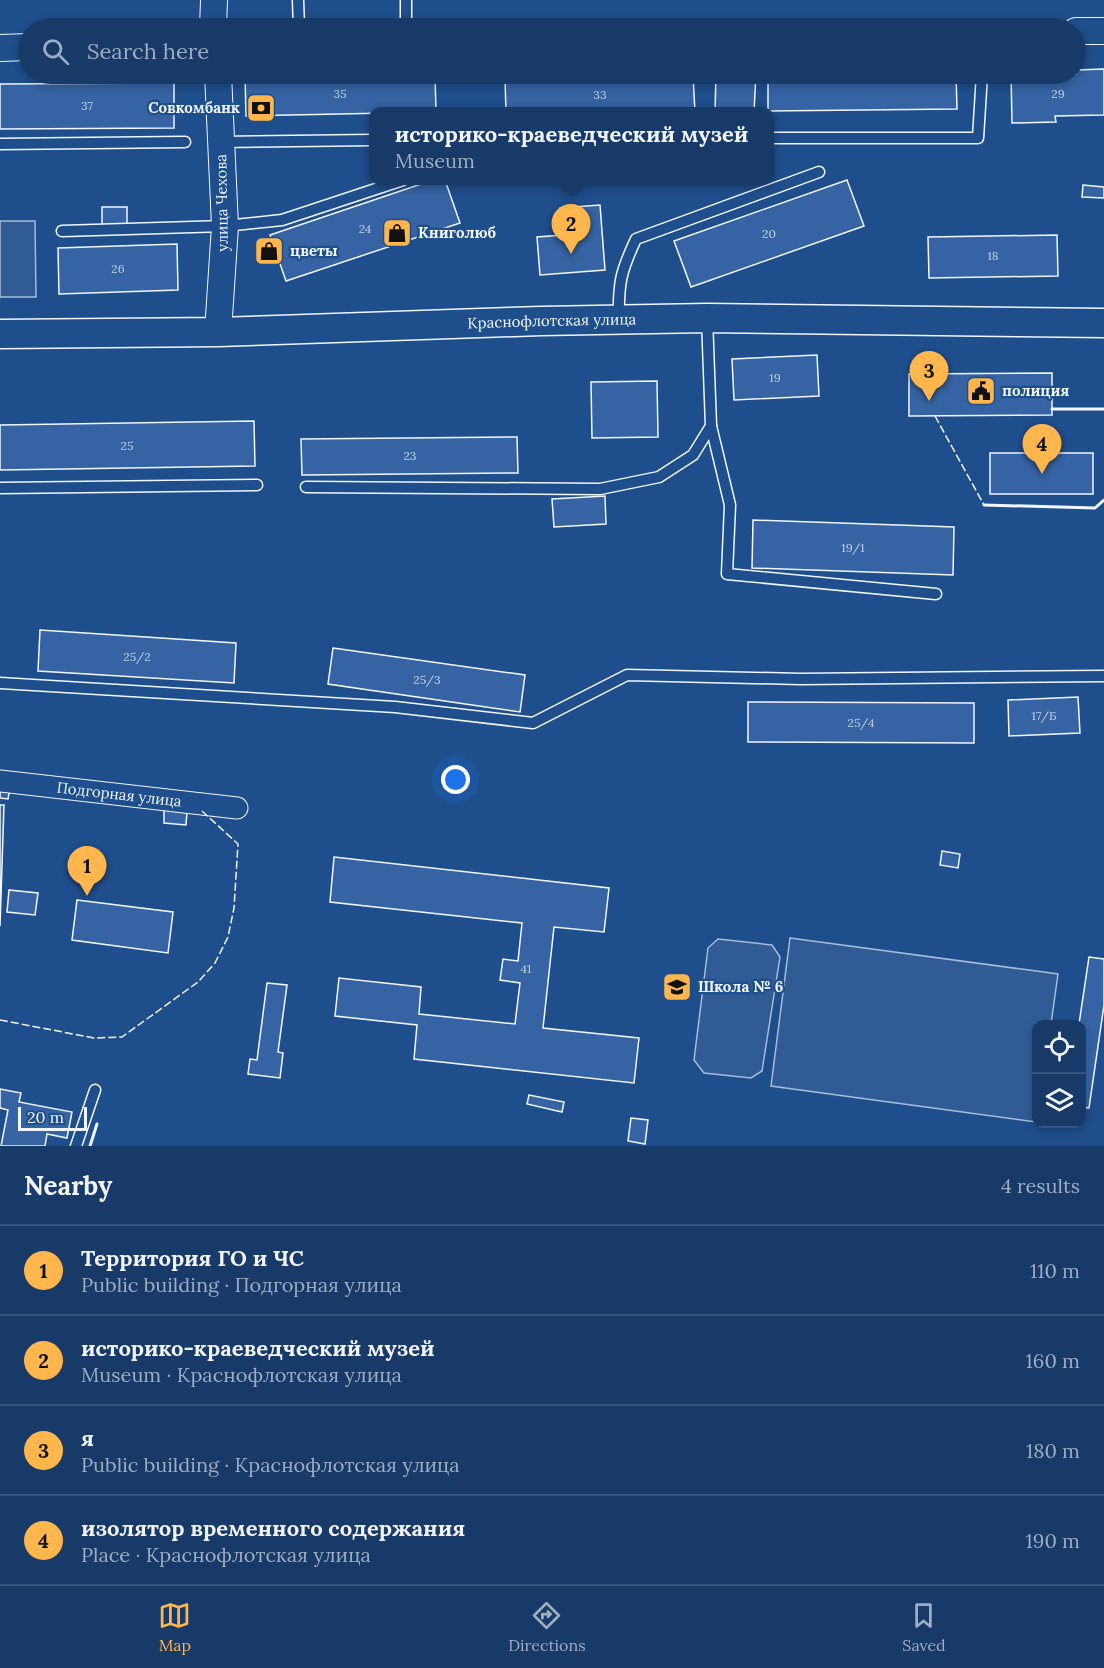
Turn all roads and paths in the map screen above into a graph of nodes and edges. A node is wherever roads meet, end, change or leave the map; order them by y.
1 (214, 0) edge
2 (298, 0) edge
3 (406, 0) edge
4 (213, 18) edge
5 (299, 18) edge
6 (406, 18) edge
7 (1086, 31) edge
8 (1104, 31) edge
9 (18, 47) edge
10 (0, 48) edge
11 (218, 84) edge
12 (981, 84) edge
13 (774, 138) edge
14 (369, 140) edge
15 (185, 142) dead end
16 (221, 142) junction
17 (0, 144) edge
18 (819, 172) dead end
19 (388, 185) edge
20 (225, 226) junction
21 (62, 231) dead end
22 (707, 318) junction
23 (619, 319) junction
24 (1104, 323) edge
25 (218, 332) junction
26 (0, 334) edge
27 (711, 426) junction
28 (257, 485) dead end
29 (306, 487) dead end
30 (0, 488) edge
31 (936, 594) dead end
32 (1104, 676) edge
33 (0, 683) edge
34 (0, 781) edge
35 (237, 808) dead end
36 (95, 1090) dead end
37 (76, 1146) edge

1 - 4 street
2 - 5 lane
3 - 6 lane
7 - 8 street
9 - 10 street
11 - 16 street, улица Чехова
12 - 13 lane
14 - 16 lane
15 - 17 lane
16 - 20 street, улица Чехова
18 - 23 lane
19 - 20 lane
20 - 21 lane
20 - 25 street, улица Чехова
22 - 23 main road, Краснофлотская улица
22 - 24 main road, Краснофлотская улица
22 - 27 lane
23 - 25 main road, Краснофлотская улица
25 - 26 main road, Краснофлотская улица
27 - 29 lane
27 - 31 lane
28 - 30 lane
32 - 33 lane
34 - 35 street, Подгорная улица
36 - 37 lane

